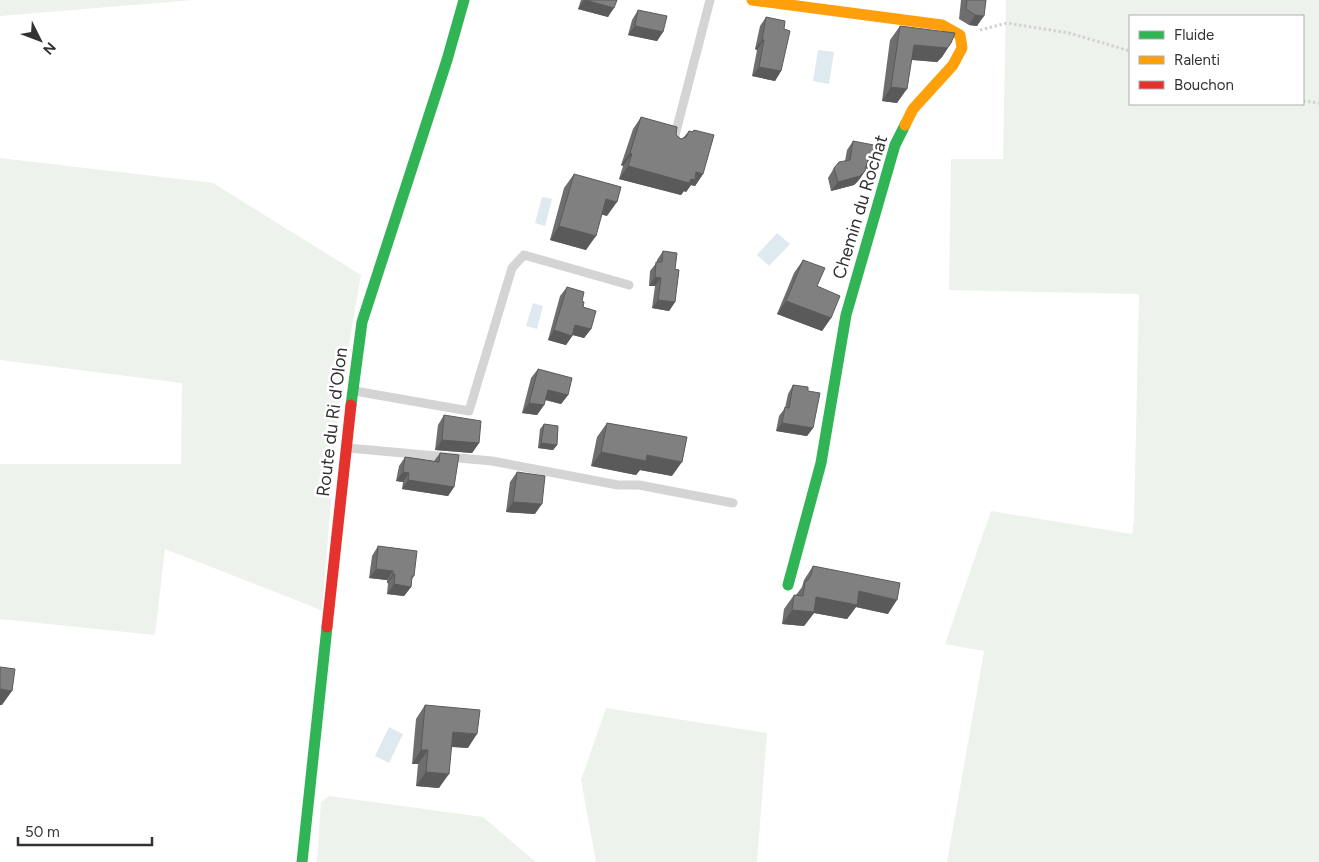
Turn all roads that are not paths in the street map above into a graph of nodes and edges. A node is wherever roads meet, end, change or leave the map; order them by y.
1 (464, 0) edge
2 (710, 0) edge
3 (752, 0) edge
4 (673, 145) edge
5 (629, 285) dead end
6 (352, 390) junction
7 (346, 448) junction
8 (733, 503) dead end
9 (788, 585) dead end
10 (302, 862) edge

1 - 6 street, Route du Ri d'Olon
2 - 4 lane
3 - 9 street, Chemin du Rochat
5 - 6 lane
6 - 7 street, Route du Ri d'Olon
7 - 8 lane
7 - 10 street, Route du Ri d'Olon

